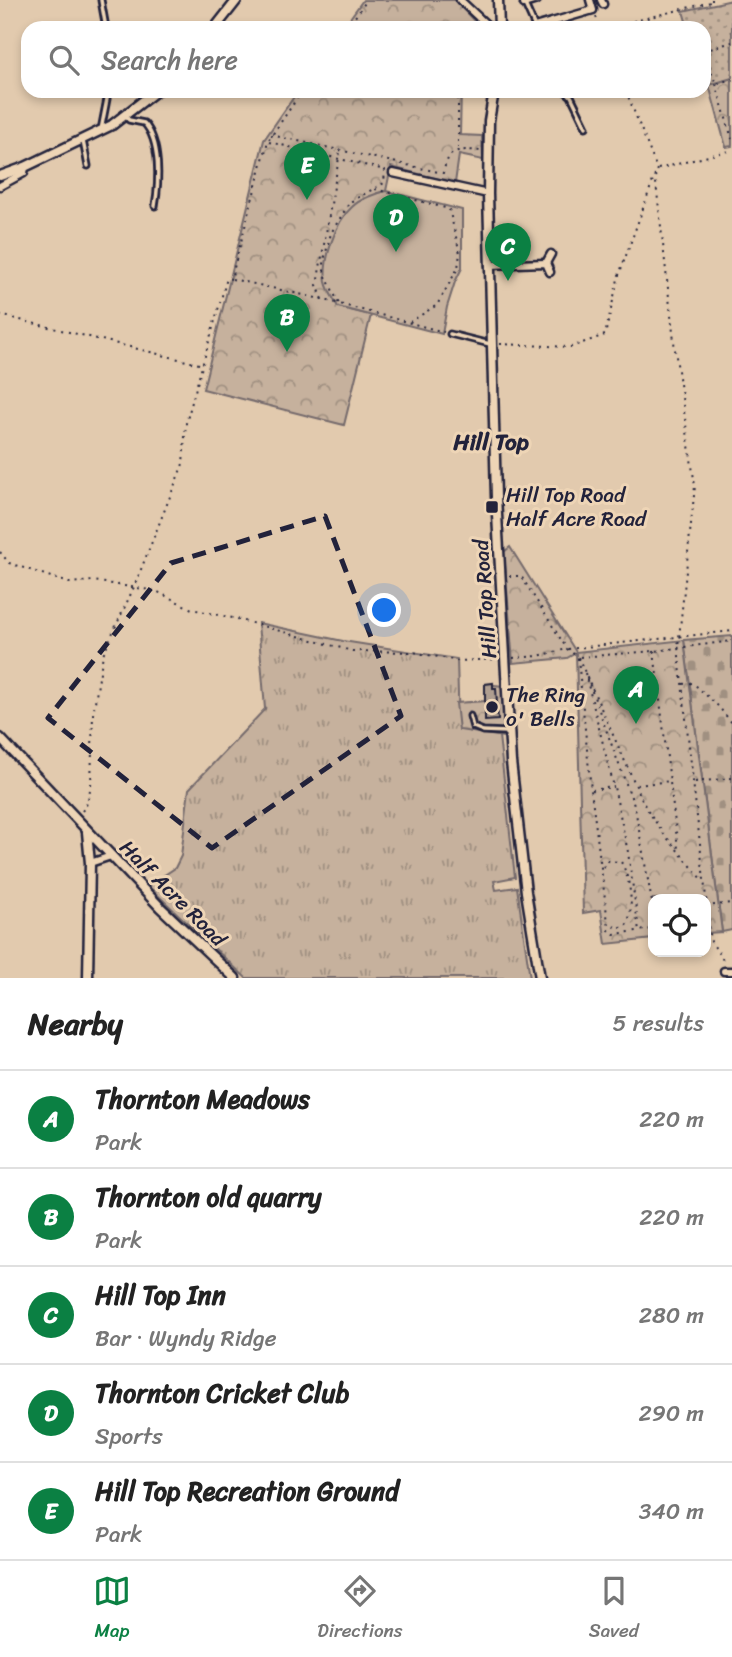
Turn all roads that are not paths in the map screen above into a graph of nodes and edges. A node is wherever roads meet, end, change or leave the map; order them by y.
1 (101, 0) edge
2 (237, 0) edge
3 (460, 0) edge
4 (498, 0) edge
5 (537, 0) edge
6 (590, 0) edge
7 (524, 2) edge
8 (105, 21) edge
9 (220, 21) edge
10 (482, 21) edge
11 (499, 21) edge
12 (532, 21) edge
13 (555, 21) edge
14 (107, 98) edge
15 (148, 98) edge
16 (493, 98) edge
17 (572, 98) edge
18 (127, 115) junction
19 (586, 127) dead end
20 (101, 130) junction
21 (82, 139) junction
22 (88, 166) dead end
23 (25, 167) junction
24 (393, 173) dead end
25 (0, 176) edge
26 (0, 186) edge
27 (488, 194) junction
28 (155, 206) dead end
29 (551, 254) dead end
30 (546, 263) junction
31 (489, 265) junction
32 (550, 272) dead end
33 (450, 334) road end
34 (492, 344) junction
35 (470, 716) dead end
36 (509, 732) junction
37 (0, 738) edge
38 (87, 832) junction
39 (111, 856) junction
40 (90, 863) junction
41 (88, 978) edge
42 (234, 978) edge
43 (540, 978) edge

1 - 8 lane
2 - 9 street
3 - 10 street
4 - 11 street
5 - 7 street
6 - 13 street
7 - 12 lane
14 - 20 lane
15 - 18 street
16 - 27 street, Hill Top Road
17 - 19 lane
18 - 20 street
18 - 28 lane
20 - 21 street
21 - 22 lane
21 - 23 street
23 - 25 street
23 - 26 street
24 - 27 street
27 - 31 street, Hill Top Road
29 - 30 street
30 - 31 street
30 - 32 street
31 - 34 street, Hill Top Road
33 - 34 lane
34 - 36 street, Hill Top Road
35 - 36 lane
36 - 43 street, Hill Top Road
37 - 38 street, Half Acre Road
38 - 39 street, Half Acre Road
38 - 40 street
39 - 40 street
39 - 42 street, Half Acre Road
40 - 41 street

